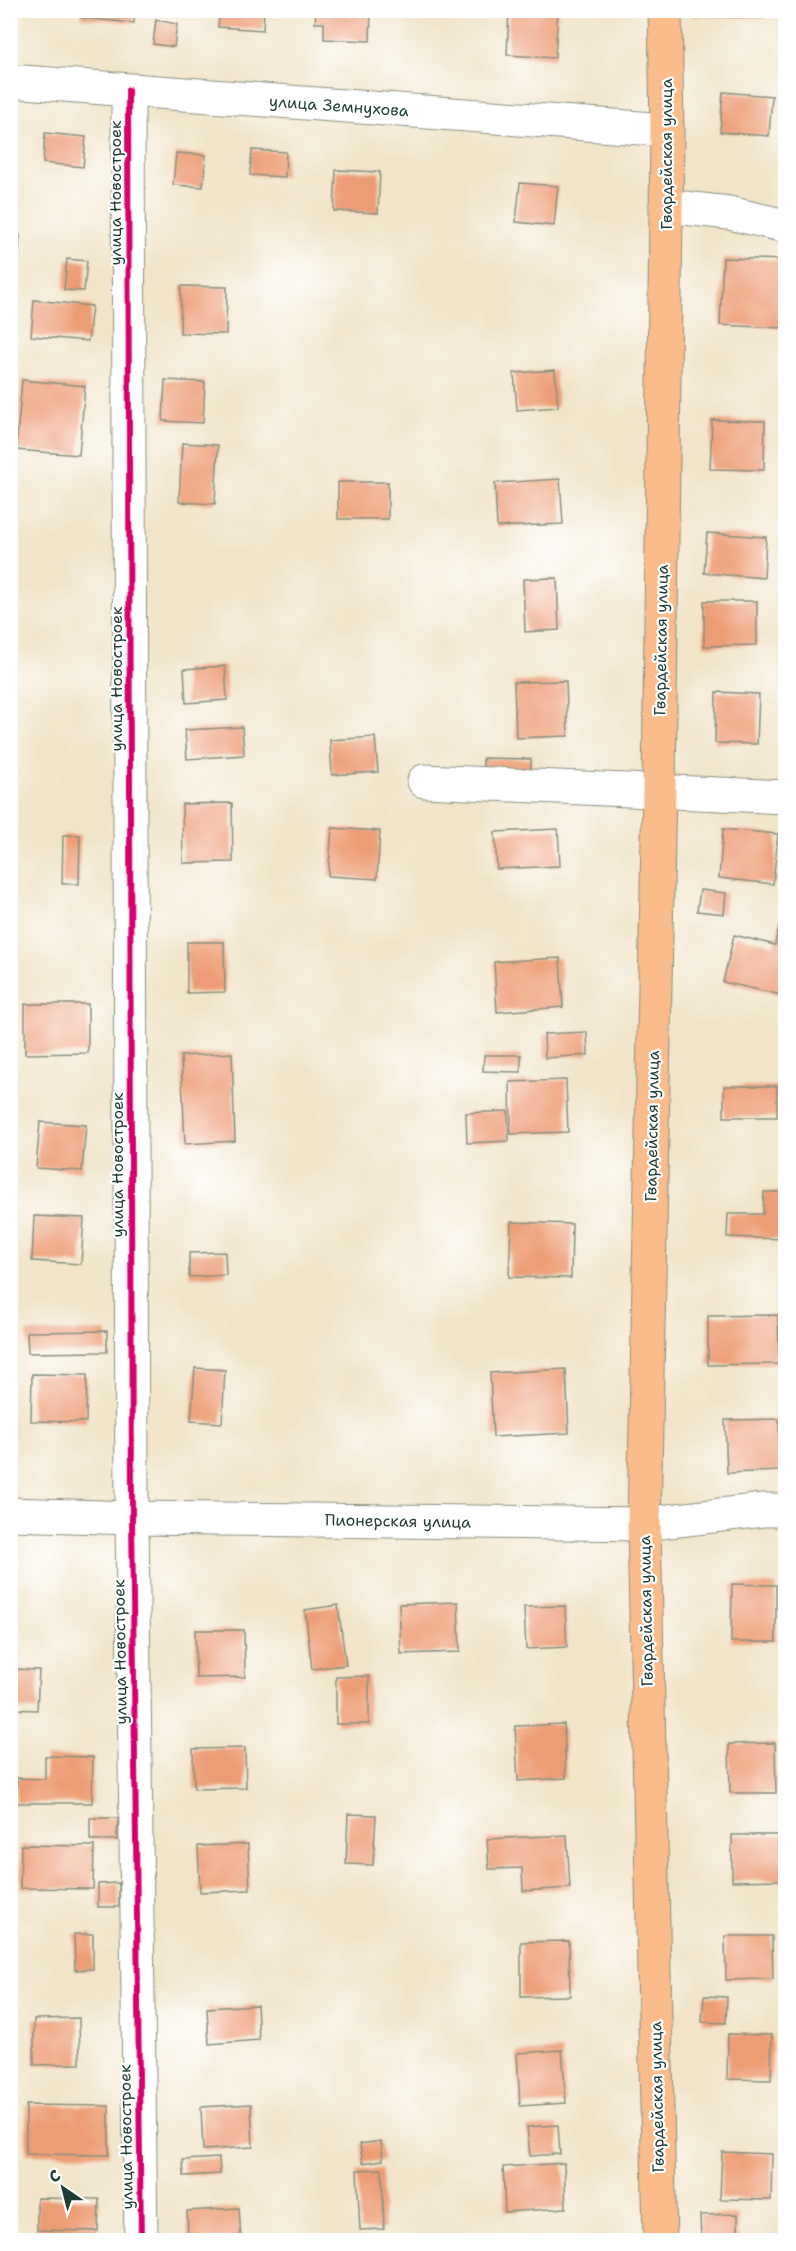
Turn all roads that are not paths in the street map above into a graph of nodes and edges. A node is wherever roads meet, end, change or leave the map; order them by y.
1 (665, 10) edge
2 (10, 81) edge
3 (128, 90) junction
4 (667, 130) junction
5 (666, 206) junction
6 (786, 226) edge
7 (424, 781) dead end
8 (659, 790) junction
9 (786, 797) edge
10 (786, 1510) edge
11 (10, 1514) edge
12 (132, 1518) junction
13 (644, 1524) junction
14 (141, 2241) edge
15 (660, 2241) edge

1 - 4 main road, Гвардейская улица
2 - 3 street, улица Земнухова
3 - 4 street, улица Земнухова
3 - 12 street, улица Новостроек
4 - 5 main road, Гвардейская улица
5 - 6 street
5 - 8 main road, Гвардейская улица
7 - 8 street
8 - 9 street
8 - 13 main road, Гвардейская улица
10 - 13 street, Пионерская улица
11 - 12 street, Пионерская улица
12 - 13 street, Пионерская улица
12 - 14 street, улица Новостроек
13 - 15 main road, Гвардейская улица

